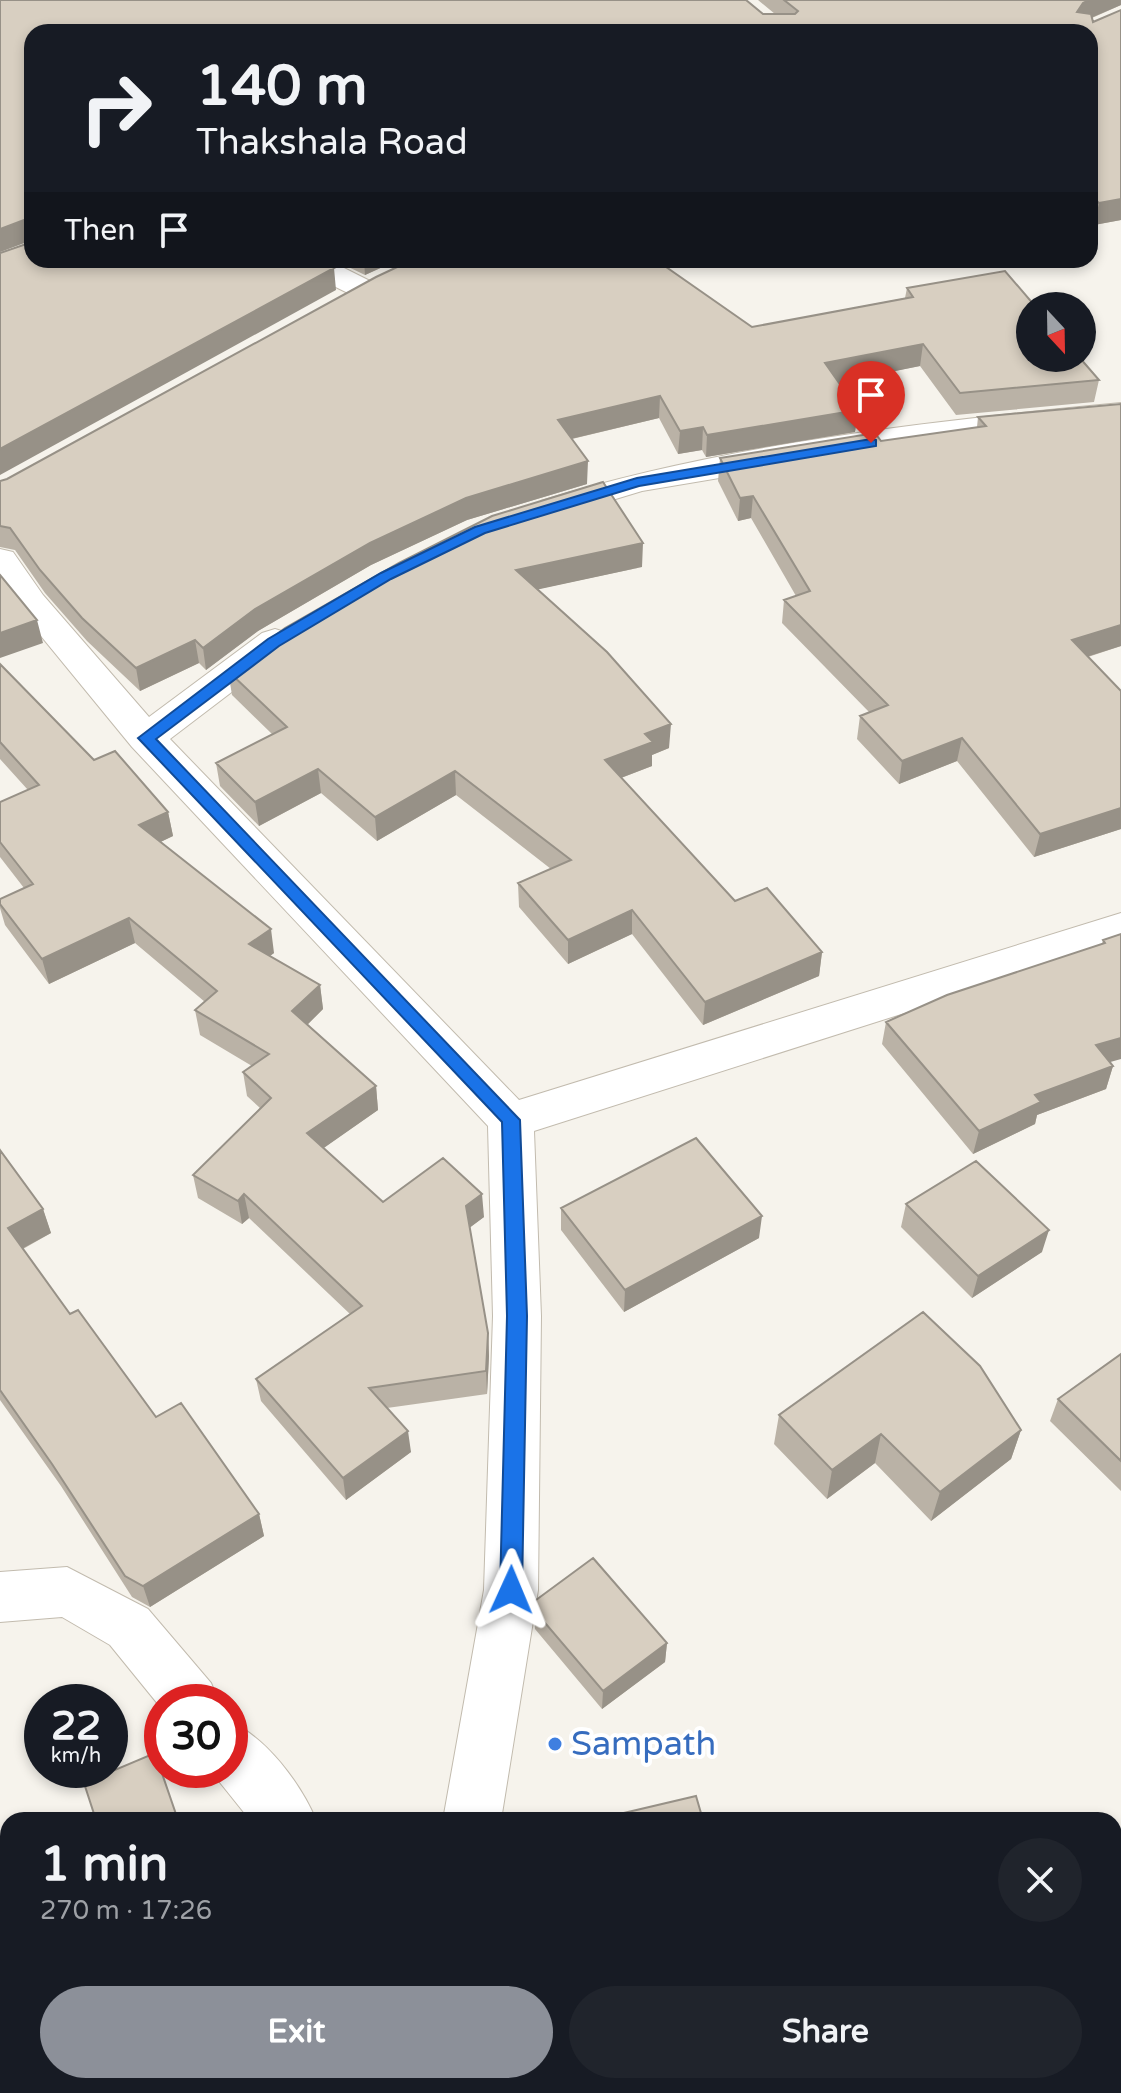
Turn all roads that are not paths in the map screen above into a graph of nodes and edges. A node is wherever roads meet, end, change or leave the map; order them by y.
1 (320, 268) edge
2 (365, 291) edge
3 (1121, 413) edge
4 (523, 517) edge
5 (0, 560) edge
6 (15, 604) edge
7 (311, 620) edge
8 (146, 738) junction
9 (1121, 928) edge
10 (511, 1120) junction
11 (0, 1597) edge
12 (176, 1684) edge
13 (248, 1772) edge
14 (280, 1812) edge
15 (473, 1812) edge

1 - 2 street
3 - 4 street
5 - 6 street
6 - 8 street
7 - 8 street
8 - 10 street
9 - 10 street
10 - 15 street
11 - 12 street
13 - 14 street

